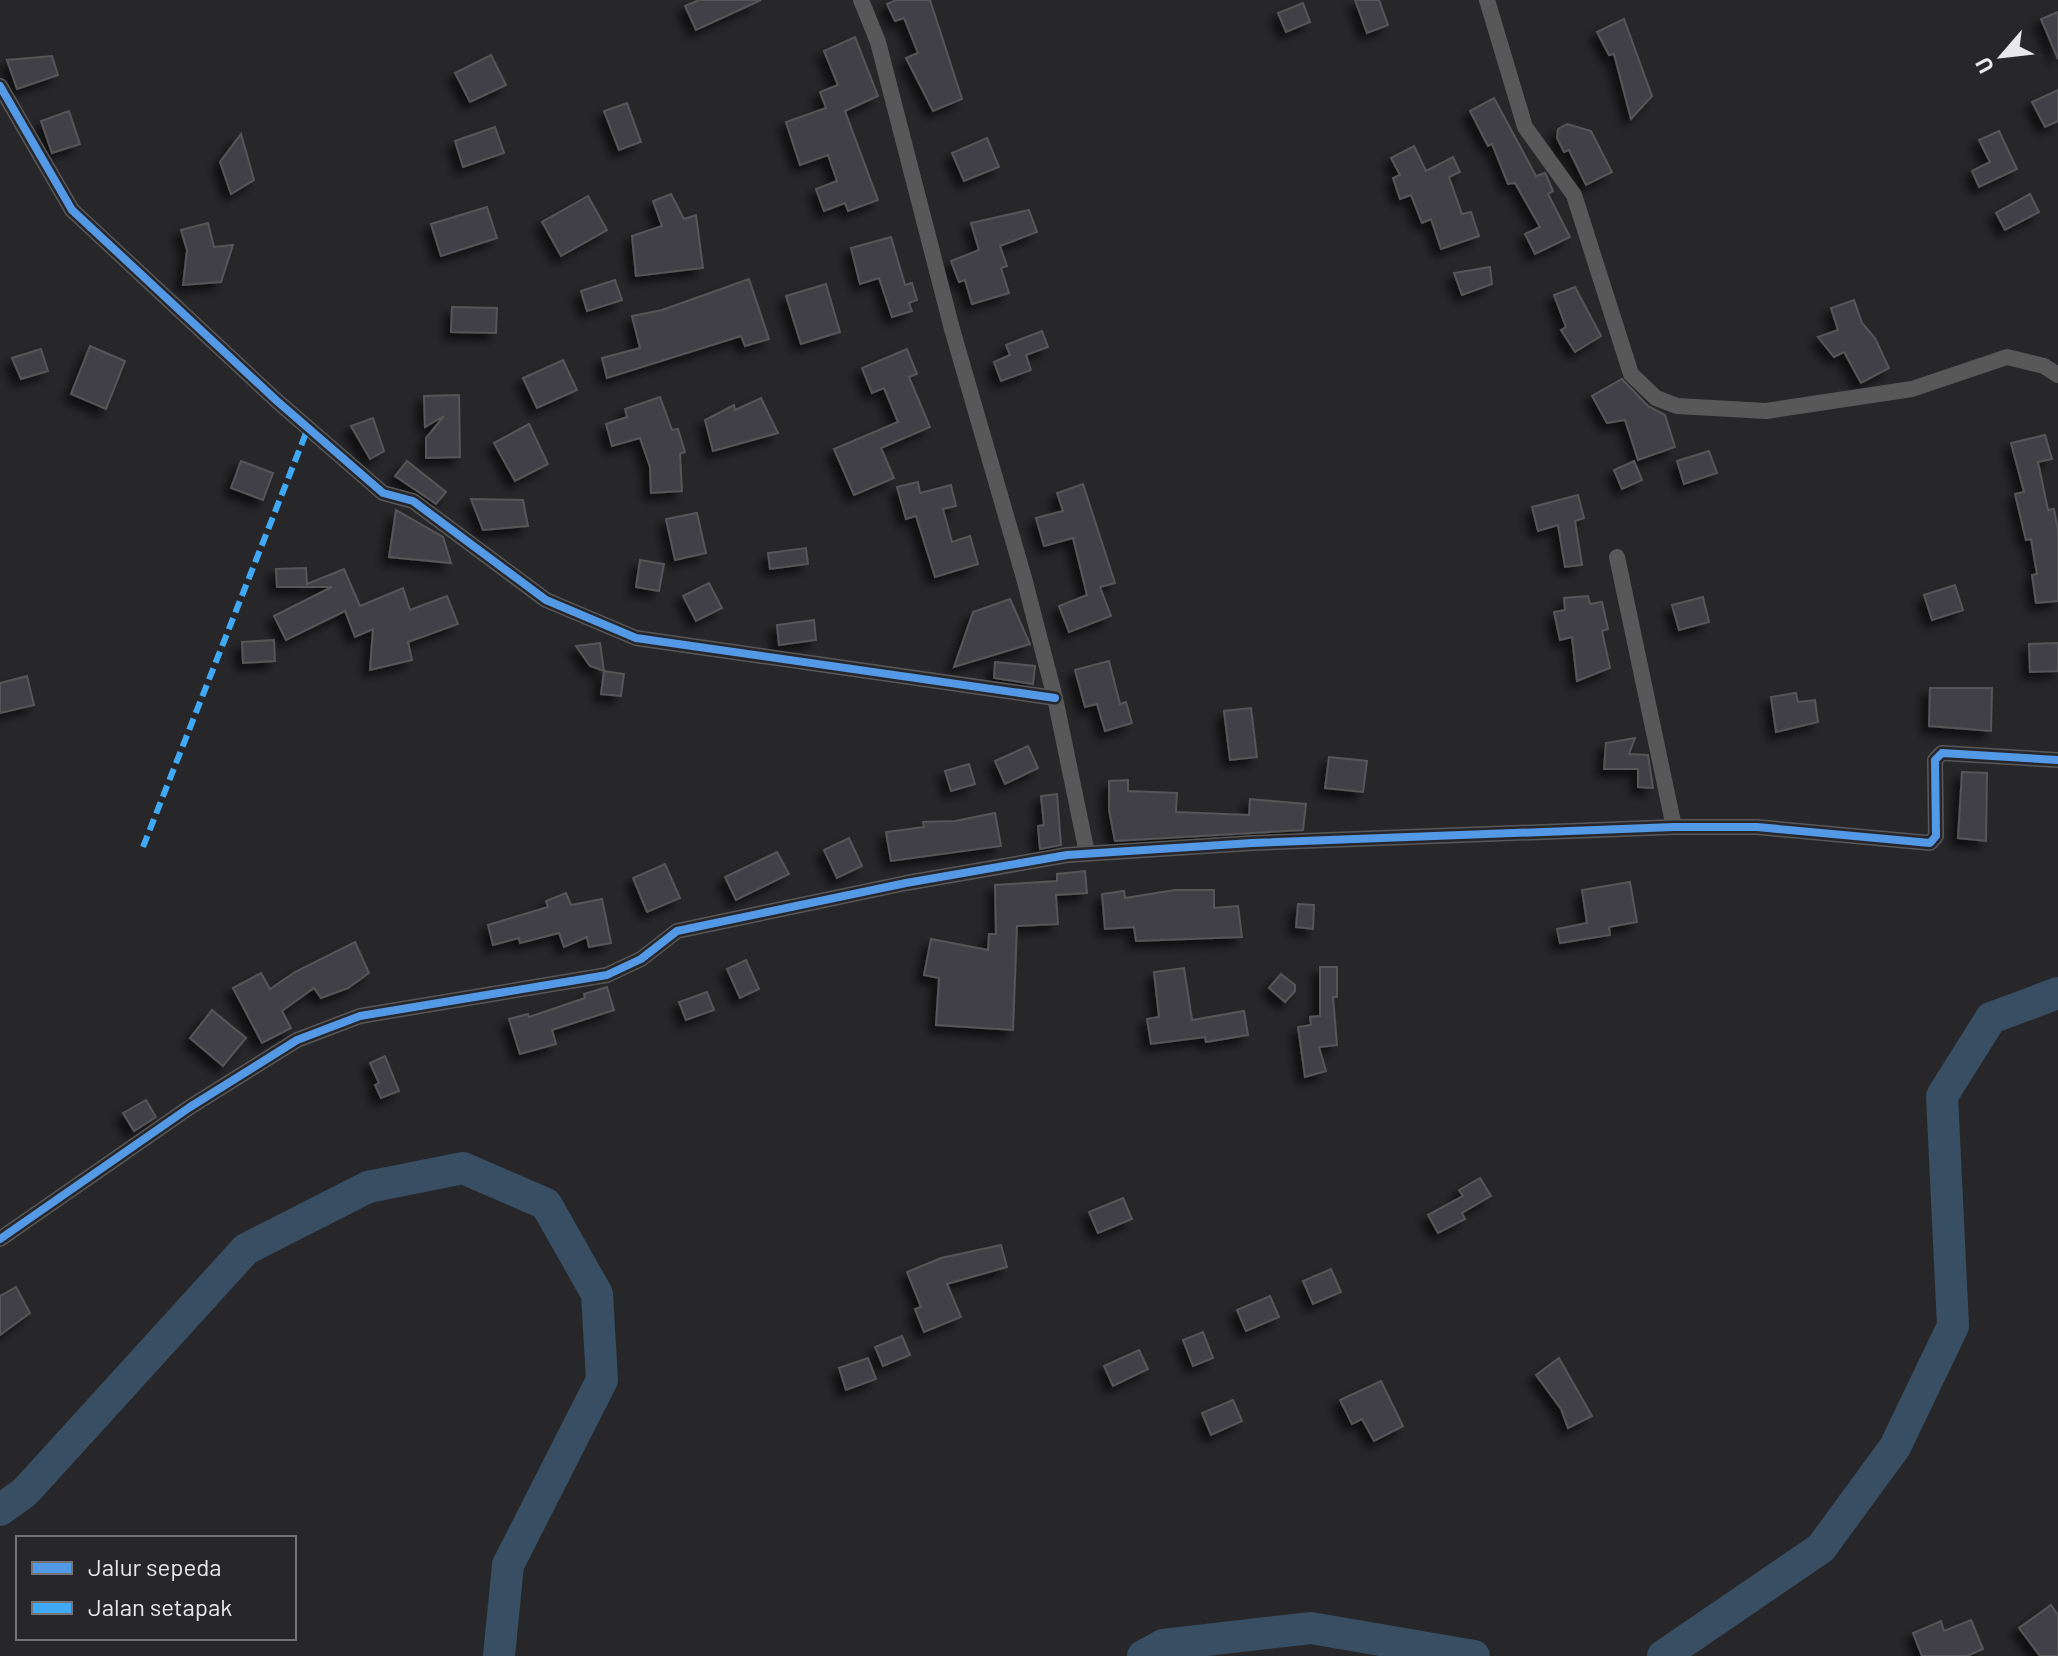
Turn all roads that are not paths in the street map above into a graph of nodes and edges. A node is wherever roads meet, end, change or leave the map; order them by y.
1 (861, 0) edge
2 (1487, 0) edge
3 (0, 86) edge
4 (2058, 375) edge
5 (1617, 557) dead end
6 (1055, 698) junction
7 (2058, 760) edge
8 (1674, 827) junction
9 (1087, 853) junction
10 (0, 1239) edge

1 - 6 street
2 - 4 street
3 - 6 street
5 - 8 street
6 - 9 street
7 - 8 street
8 - 9 street
9 - 10 street

